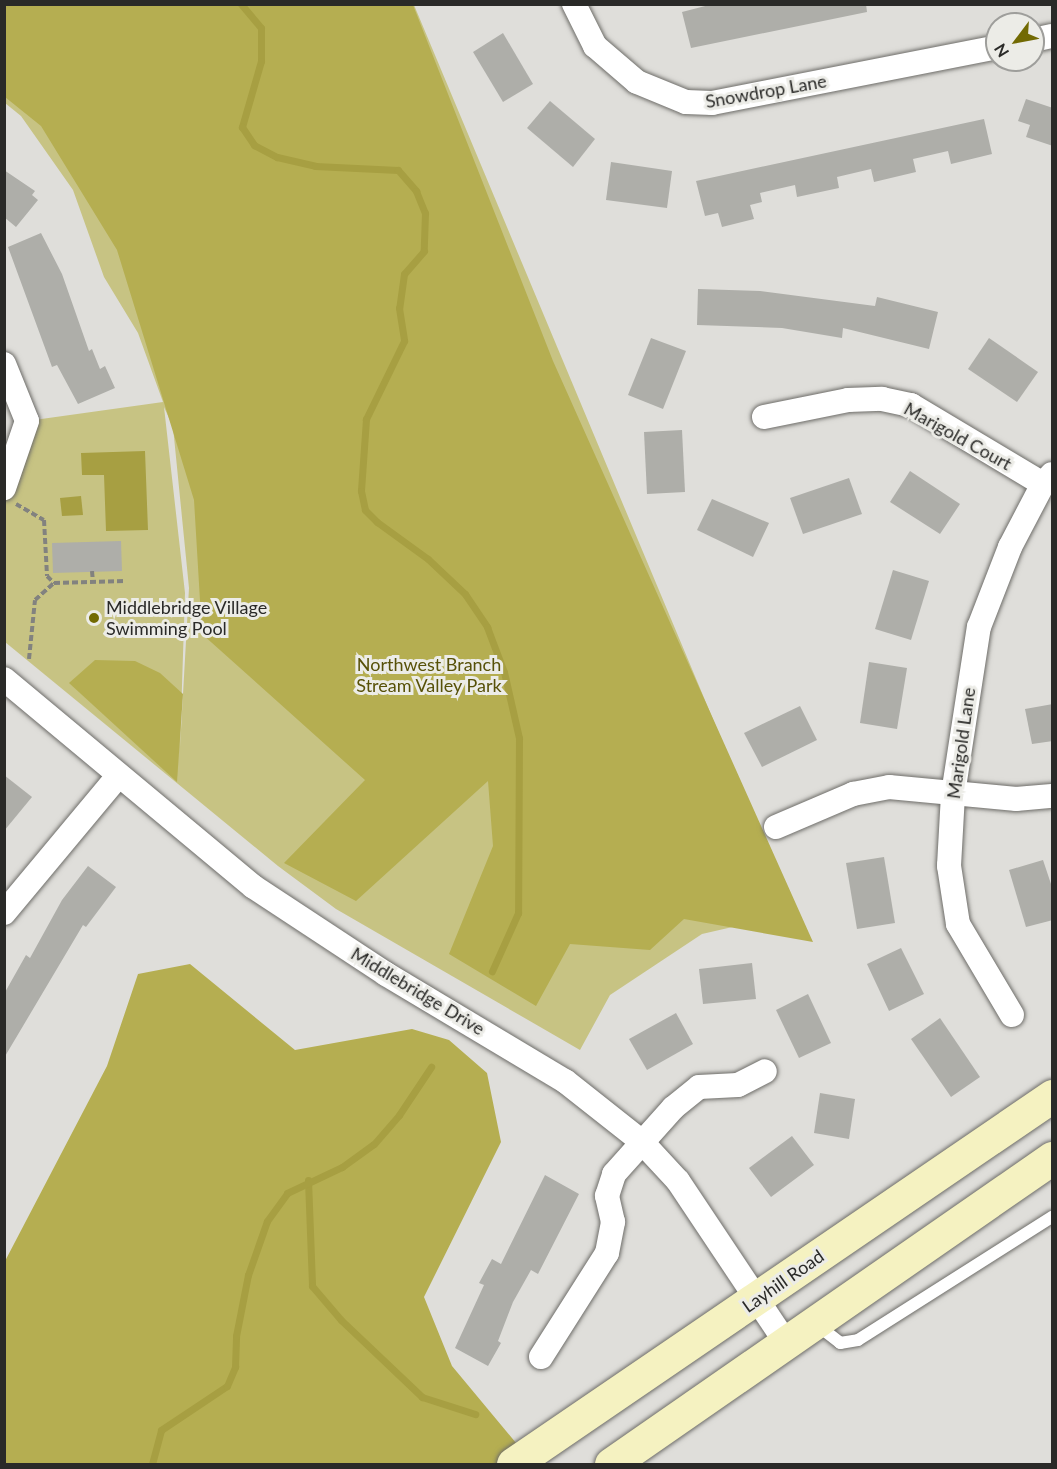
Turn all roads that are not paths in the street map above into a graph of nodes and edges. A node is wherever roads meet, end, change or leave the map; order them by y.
1 (574, 4) edge
2 (985, 49) edge
3 (4, 364) edge
4 (764, 417) dead end
5 (1048, 479) edge
6 (8, 495) edge
7 (4, 680) edge
8 (118, 776) junction
9 (952, 794) junction
10 (1053, 796) edge
11 (776, 827) dead end
12 (4, 913) edge
13 (1012, 1015) dead end
14 (765, 1071) dead end
15 (1053, 1096) edge
16 (641, 1141) junction
17 (1053, 1158) edge
18 (1053, 1217) edge
19 (758, 1298) junction
20 (815, 1323) junction
21 (786, 1342) junction
22 (541, 1357) dead end
23 (513, 1464) edge
24 (610, 1464) edge

1 - 2 street, Snowdrop Lane
3 - 6 street
4 - 5 street, Marigold Court
5 - 9 street, Marigold Lane
7 - 8 street, Middlebridge Drive
8 - 12 street
8 - 16 street, Middlebridge Drive
9 - 10 street
9 - 11 street
9 - 13 street, Marigold Lane
14 - 16 street
15 - 19 main road, Layhill Road
16 - 19 street, Middlebridge Drive
16 - 22 street
17 - 20 main road
18 - 20 lane
19 - 21 street, Middlebridge Drive
19 - 23 main road, Layhill Road
20 - 21 main road
21 - 24 main road

